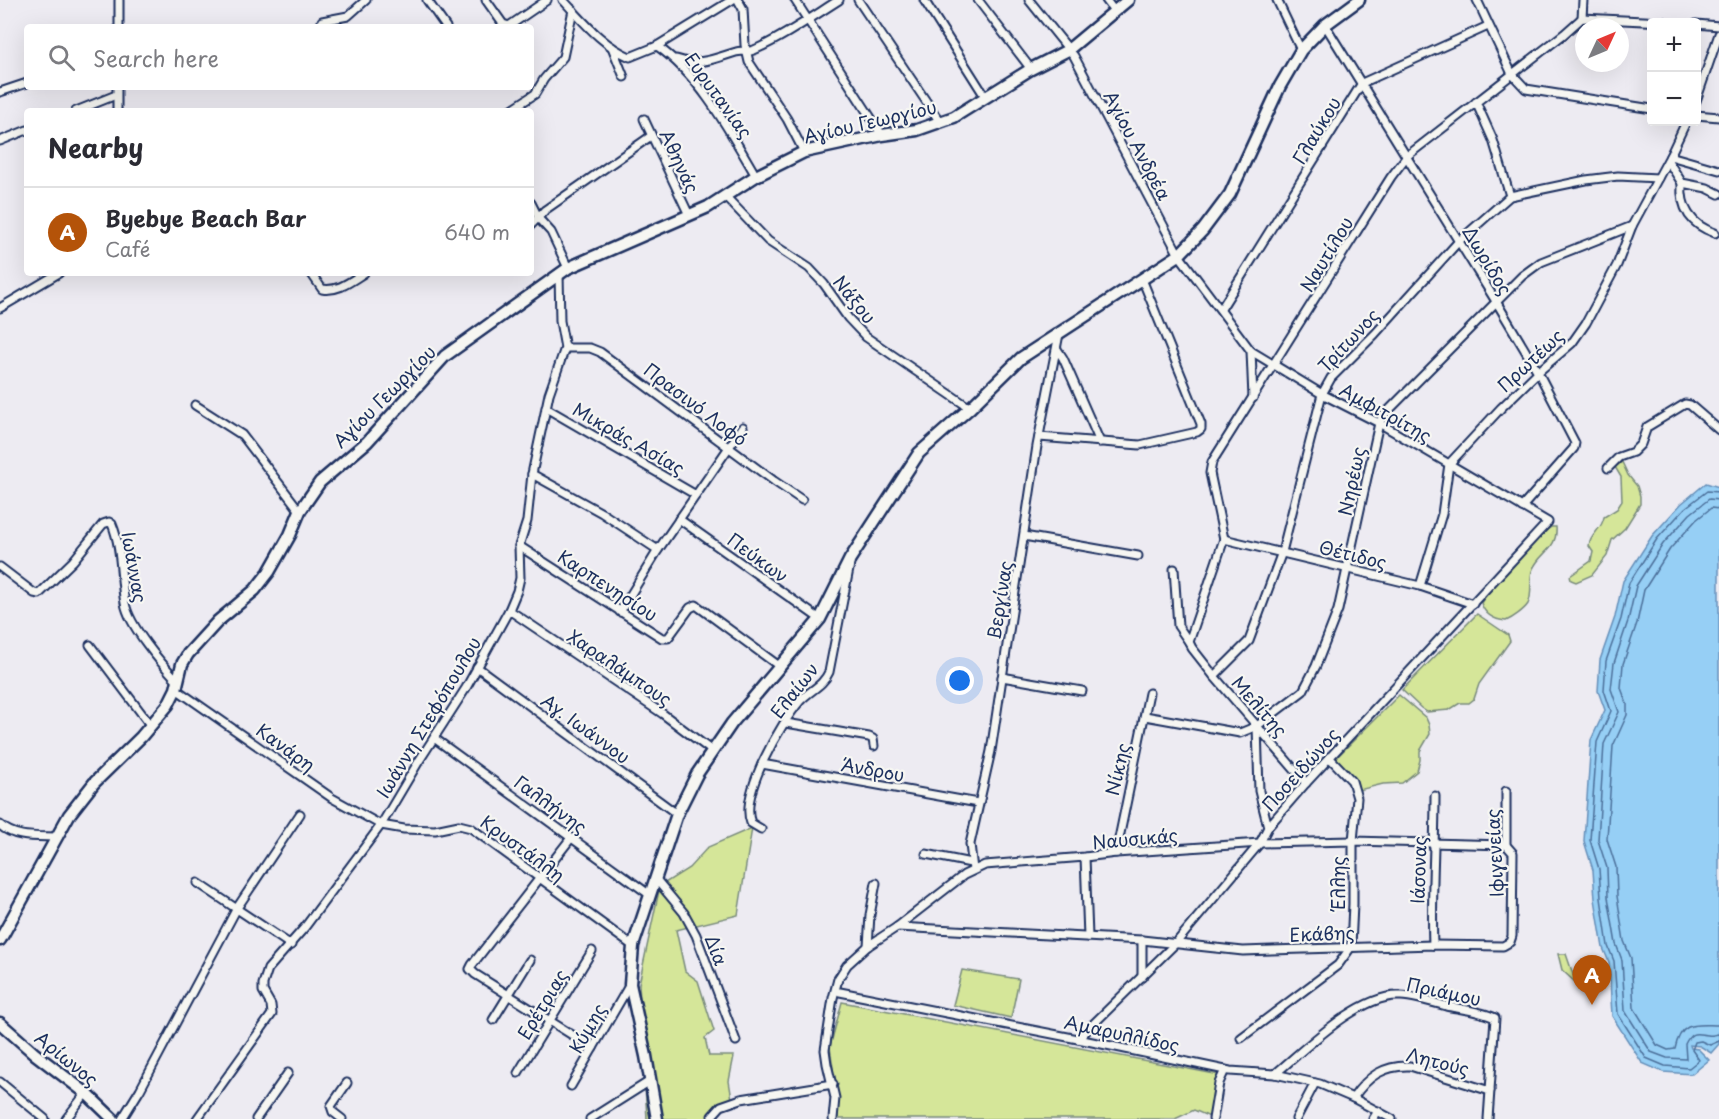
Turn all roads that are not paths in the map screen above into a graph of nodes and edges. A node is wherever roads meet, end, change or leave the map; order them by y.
1 (119, 0) edge
2 (366, 0) edge
3 (427, 0) edge
4 (486, 0) edge
5 (547, 0) edge
6 (563, 0) edge
7 (732, 0) edge
8 (738, 0) edge
9 (795, 0) edge
10 (839, 0) edge
11 (858, 0) edge
12 (924, 0) edge
13 (978, 0) edge
14 (1029, 0) edge
15 (1106, 0) edge
16 (1128, 0) edge
17 (1277, 0) edge
18 (1359, 0) edge
19 (1477, 0) edge
20 (1583, 0) edge
21 (573, 10) junction
22 (1115, 12) junction
23 (1582, 18) edge
24 (808, 20) junction
25 (1629, 20) edge
26 (322, 21) dead end
27 (1647, 21) edge
28 (119, 24) edge
29 (444, 24) edge
30 (504, 24) edge
31 (512, 24) edge
32 (1575, 24) edge
33 (1701, 24) edge
34 (1325, 25) junction
35 (1488, 26) junction
36 (1719, 26) edge
37 (1719, 33) edge
38 (610, 45) junction
39 (657, 46) junction
40 (1068, 50) junction
41 (1301, 50) junction
42 (746, 52) junction
43 (674, 58) junction
44 (1032, 69) junction
45 (1512, 74) junction
46 (624, 77) dead end
47 (1362, 83) junction
48 (24, 84) edge
49 (1701, 86) edge
50 (117, 91) edge
51 (0, 92) edge
52 (986, 98) junction
53 (1476, 102) junction
54 (82, 108) edge
55 (117, 108) edge
56 (514, 108) edge
57 (1647, 108) edge
58 (1701, 115) edge
59 (1719, 117) edge
60 (644, 119) dead end
61 (940, 122) junction
62 (1684, 126) edge
63 (24, 131) edge
64 (882, 135) junction
65 (651, 136) junction
66 (0, 141) edge
67 (804, 152) junction
68 (1407, 156) junction
69 (1669, 159) junction
70 (1719, 170) edge
71 (756, 176) junction
72 (1658, 178) junction
73 (1682, 183) junction
74 (1719, 194) edge
75 (1510, 196) junction
76 (726, 197) junction
77 (534, 209) edge
78 (689, 215) junction
79 (539, 219) junction
80 (534, 223) edge
81 (1632, 226) junction
82 (1715, 233) dead end
83 (1459, 241) junction
84 (1179, 255) junction
85 (564, 271) junction
86 (54, 276) edge
87 (314, 276) edge
88 (359, 276) edge
89 (1142, 279) junction
90 (1497, 303) junction
91 (0, 308) edge
92 (1221, 309) junction
93 (1059, 334) junction
94 (565, 348) junction
95 (1057, 349) junction
96 (1251, 351) junction
97 (1273, 363) junction
98 (1538, 372) junction
99 (1322, 394) junction
100 (1253, 398) junction
101 (195, 405) dead end
102 (546, 408) junction
103 (970, 408) junction
104 (1379, 423) junction
105 (743, 427) dead end
106 (1719, 430) edge
107 (1039, 437) junction
108 (1100, 442) junction
109 (730, 448) junction
110 (1449, 464) junction
111 (1608, 468) dead end
112 (532, 474) junction
113 (696, 495) junction
114 (802, 500) dead end
115 (1522, 507) junction
116 (300, 511) junction
117 (680, 519) junction
118 (1548, 522) joint
119 (1024, 536) junction
120 (1224, 539) junction
121 (519, 546) junction
122 (658, 550) junction
123 (1282, 552) junction
124 (1138, 556) dead end
125 (850, 559) junction
126 (0, 567) edge
127 (1347, 568) junction
128 (1174, 569) dead end
129 (1420, 586) junction
130 (1473, 604) junction
131 (509, 610) junction
132 (620, 612) junction
133 (820, 620) junction
134 (90, 645) dead end
135 (1191, 645) junction
136 (780, 666) junction
137 (477, 667) junction
138 (1214, 676) junction
139 (1002, 677) junction
140 (177, 685) junction
141 (1082, 691) dead end
142 (1149, 693) dead end
143 (1144, 717) junction
144 (786, 723) junction
145 (151, 726) junction
146 (1257, 726) junction
147 (434, 738) junction
148 (874, 746) dead end
149 (712, 751) junction
150 (1329, 757) junction
151 (762, 764) junction
152 (1306, 783) junction
153 (1506, 791) dead end
154 (1435, 796) dead end
155 (978, 803) junction
156 (300, 814) dead end
157 (677, 814) junction
158 (0, 825) edge
159 (381, 825) junction
160 (1269, 827) junction
161 (761, 829) dead end
162 (58, 837) junction
163 (571, 838) junction
164 (1353, 841) junction
165 (1260, 843) junction
166 (1435, 845) junction
167 (1506, 845) junction
168 (1116, 852) junction
169 (926, 854) dead end
170 (1085, 857) junction
171 (972, 867) junction
172 (656, 878) junction
173 (540, 879) junction
174 (198, 883) dead end
175 (876, 883) dead end
176 (650, 895) junction
177 (237, 908) junction
178 (897, 927) junction
179 (1088, 937) junction
180 (0, 940) edge
181 (1142, 940) junction
182 (1176, 943) junction
183 (291, 945) junction
184 (1433, 945) junction
185 (633, 946) junction
186 (868, 946) junction
187 (1503, 946) joint
188 (1351, 947) junction
189 (592, 951) dead end
190 (530, 960) dead end
191 (1142, 977) junction
192 (838, 979) junction
193 (630, 984) junction
194 (840, 992) junction
195 (508, 996) junction
196 (831, 1010) junction
197 (493, 1020) dead end
198 (549, 1020) junction
199 (0, 1023) edge
200 (1241, 1038) dead end
201 (1078, 1039) junction
202 (736, 1041) dead end
203 (593, 1048) junction
204 (1225, 1070) junction
205 (288, 1073) dead end
206 (518, 1073) dead end
207 (1275, 1074) junction
208 (650, 1081) junction
209 (0, 1082) edge
210 (347, 1083) dead end
211 (1315, 1083) junction
212 (833, 1084) junction
213 (571, 1086) dead end
214 (1490, 1091) junction
215 (86, 1093) junction
216 (1353, 1098) junction
217 (1378, 1111) junction
218 (712, 1116) dead end
219 (45, 1119) edge
220 (66, 1119) edge
221 (113, 1119) edge
222 (122, 1119) edge
223 (197, 1119) edge
224 (256, 1119) edge
225 (342, 1119) edge
226 (590, 1119) edge
227 (657, 1119) edge
228 (833, 1119) edge
229 (1213, 1119) edge
230 (1296, 1119) edge
231 (1373, 1119) edge
232 (1392, 1119) edge
233 (1488, 1119) edge

1 - 28 street
2 - 26 street
3 - 29 street
4 - 30 street
5 - 31 street
6 - 21 street
7 - 39 street
8 - 42 street
9 - 24 street
10 - 24 street
11 - 61 street
12 - 52 street
13 - 44 street
14 - 40 street, Αγίου Ανδρέα
15 - 22 street
16 - 22 street, Αγίου Γεωργίου
17 - 41 street
18 - 34 street
19 - 35 street
20 - 23 street
21 - 38 street
21 - 56 street
22 - 40 street, Αγίου Γεωργίου
24 - 42 street
24 - 64 street
25 - 27 street
32 - 45 street, Ναυτίλου
33 - 36 street
34 - 41 street
34 - 47 street, Δωρίδος
35 - 45 street
35 - 47 street, Γλαύκου
37 - 49 street
38 - 39 street
38 - 46 street
39 - 43 street, Ευρυτανίας
40 - 44 street, Αγίου Γεωργίου
40 - 84 street, Αγίου Ανδρέα
41 - 84 street
42 - 43 street
42 - 67 street
43 - 71 street, Ευρυτανίας
44 - 52 street, Αγίου Γεωργίου
45 - 53 street, Ναυτίλου
45 - 57 street
47 - 68 street, Δωρίδος
47 - 92 street, Γλαύκου
48 - 51 street
50 - 54 street
50 - 55 street
52 - 61 street, Αγίου Γεωργίου
53 - 68 street, Ναυτίλου
53 - 75 street
58 - 59 street
60 - 65 street, Αθηνάς
61 - 64 street, Αγίου Γεωργίου
62 - 69 street, Πρωτέως
63 - 66 street
64 - 67 street, Αγίου Γεωργίου
65 - 78 street, Αθηνάς
65 - 79 street
67 - 71 street, Αγίου Γεωργίου
68 - 83 street, Δωρίδος
68 - 97 street, Ναυτίλου
69 - 70 street
69 - 72 street, Πρωτέως
69 - 73 street
71 - 76 street, Αγίου Γεωργίου
72 - 75 street, Τρίτωνος
72 - 81 street, Πρωτέως
73 - 74 street
73 - 82 street
75 - 83 street, Τρίτωνος
76 - 78 street, Αγίου Γεωργίου
76 - 103 street, Νάξου
77 - 79 street
78 - 85 street, Αγίου Γεωργίου
79 - 80 street
79 - 85 street
81 - 90 street, Νηρέως
81 - 98 street, Πρωτέως
83 - 90 street, Δωρίδος
83 - 99 street, Τρίτωνος
84 - 89 street
84 - 92 street, Αμφιτρίτης
85 - 94 street, Ιωάννη Στεφόπουλου
85 - 116 street, Αγίου Γεωργίου
86 - 91 street
87 - 88 street
89 - 93 street
89 - 108 street
90 - 98 street, Δωρίδος
90 - 104 street, Νηρέως
92 - 96 street, Αμφιτρίτης
93 - 95 street, Βεργίνας
93 - 103 street
94 - 102 street, Ιωάννη Στεφόπουλου
94 - 109 street, Πρασινό Λοφό
95 - 107 street, Βεργίνας
95 - 108 street
96 - 97 street, Αμφιτρίτης
96 - 100 street
97 - 99 street, Αμφιτρίτης
97 - 100 street, Ναυτίλου
98 - 110 street, Πρωτέως
98 - 115 street, Δωρίδος
99 - 104 street, Αμφιτρίτης
99 - 123 street, Τρίτωνος
100 - 120 street, Ναυτίλου
101 - 116 street
102 - 112 street, Ιωάννη Στεφόπουλου
102 - 113 street, Μικράς Ασίας
103 - 125 street
104 - 110 street, Αμφιτρίτης
104 - 127 street, Νηρέως
105 - 109 street
106 - 111 street
107 - 108 street
107 - 119 street, Βεργίνας
109 - 113 street
109 - 114 street, Πρασινό Λοφό
110 - 115 street, Αμφιτρίτης
110 - 129 street
112 - 121 street, Ιωάννη Στεφόπουλου
112 - 122 street
113 - 117 street
115 - 118 street, Αμφιτρίτης
116 - 140 street, Αγίου Γεωργίου
117 - 122 street
117 - 133 street, Πεύκων
118 - 130 street, Ποσειδώνος
119 - 124 street
119 - 139 street, Βεργίνας
120 - 123 street, Θέτιδος
120 - 135 street, Ναυτίλου
121 - 131 street, Ιωάννη Στεφόπουλου
121 - 132 street, Καρπενησίου
122 - 132 street
123 - 127 street, Θέτιδος
123 - 138 street, Τρίτωνος
125 - 133 street
125 - 144 street, Ελαίων
126 - 140 street, Ιωάννας
127 - 129 street, Θέτιδος
127 - 146 street, Νηρέως
128 - 135 street, Μελίτης
129 - 130 street, Θέτιδος
130 - 150 street, Ποσειδώνος
131 - 137 street, Ιωάννη Στεφόπουλου
131 - 149 street, Χαραλάμπους
132 - 136 street, Καρπενησίου
133 - 136 street
134 - 145 street
135 - 138 street, Μελίτης
136 - 149 street
137 - 147 street, Ιωάννη Στεφόπουλου
137 - 157 street, Αγ. Ιωάννου
138 - 146 street, Μελίτης
139 - 141 street
139 - 155 street, Βεργίνας
140 - 145 street, Αγίου Γεωργίου
140 - 159 street, Κανάρη
142 - 143 street, Νίκης
143 - 146 street, Νηρέως
143 - 168 street, Νίκης
144 - 148 street
144 - 151 street, Ελαίων
145 - 162 street, Αγίου Γεωργίου
146 - 152 street, Μελίτης
146 - 160 street
147 - 159 street, Ιωάννη Στεφόπουλου
147 - 163 street, Γαλλήνης
149 - 157 street
150 - 152 street, Ποσειδώνος
150 - 164 street, Έλλης
151 - 155 street, Άνδρου
151 - 161 street, Ελαίων
152 - 160 street, Ποσειδώνος
153 - 167 street, Ιφιγενείας
154 - 166 street, Ιάσονας
155 - 171 street, Βεργίνας
156 - 177 street
157 - 172 street
158 - 162 street
159 - 173 street, Κρυστάλλη
159 - 183 street, Ιωάννη Στεφόπουλου
160 - 165 street, Ποσειδώνος
162 - 180 street, Αγίου Γεωργίου
163 - 173 street
163 - 176 street, Γαλλήνης
164 - 165 street, Ναυσικάς
164 - 166 street, Ναυσικάς
164 - 188 street, Έλλης
165 - 168 street, Ναυσικάς
165 - 182 street, Ποσειδώνος
166 - 167 street, Ναυσικάς
166 - 184 street, Ιάσονας
167 - 187 street, Ιφιγενείας
168 - 170 street, Ναυσικάς
169 - 171 street
170 - 171 street, Ναυσικάς
170 - 179 street
171 - 178 street, Ναυσικάς
172 - 176 street
172 - 202 street, Δία
173 - 185 street, Κρυστάλλη
173 - 195 street
174 - 177 street
175 - 186 street
176 - 185 street
177 - 183 street
177 - 222 street
178 - 179 street, Εκάβης
178 - 186 street, Ναυσικάς
179 - 181 street, Εκάβης
181 - 182 street, Εκάβης
181 - 191 street
182 - 188 street, Εκάβης
182 - 191 street, Ποσειδώνος
183 - 223 street, Ιωάννη Στεφόπουλου
184 - 187 street, Εκάβης
184 - 188 street, Εκάβης
185 - 193 street
186 - 192 street, Ναυσικάς
188 - 200 street
189 - 198 street, Ερέτριας
190 - 195 street
191 - 201 street, Ποσειδώνος
192 - 194 street
192 - 196 street, Ναυσικάς
193 - 203 street, Κύμης
193 - 208 street
194 - 196 street
194 - 201 street, Αμαρυλλίδος
195 - 197 street
195 - 198 street
196 - 212 street
198 - 203 street
198 - 206 street, Ερέτριας
199 - 215 street, Αρίωνος
201 - 204 street, Αμαρυλλίδος
203 - 213 street, Κύμης
204 - 207 street, Αμαρυλλίδος
204 - 229 street
205 - 224 street
207 - 211 street, Αμαρυλλίδος
207 - 214 street, Πριάμου
208 - 226 street
208 - 227 street
209 - 219 street
210 - 225 street
211 - 216 street, Αμαρυλλίδος
211 - 230 street
212 - 218 street
212 - 228 street
214 - 216 street, Λητούς
214 - 233 street, Πριάμου
215 - 220 street
215 - 221 street, Αρίωνος
216 - 217 street, Αμαρυλλίδος
217 - 231 street
217 - 232 street, Αμαρυλλίδος

